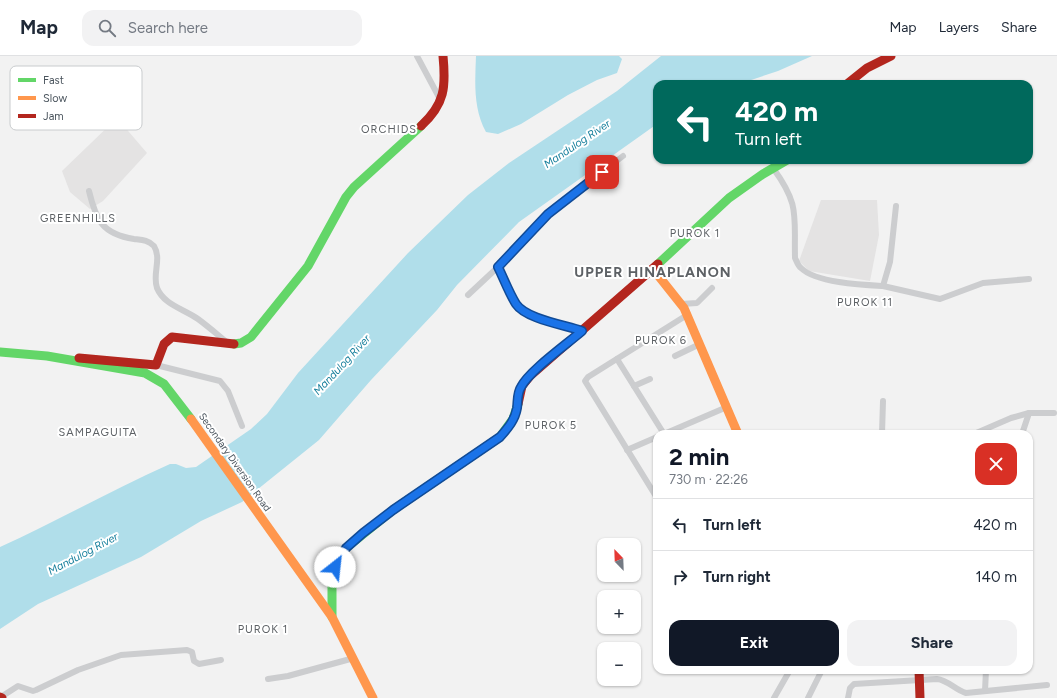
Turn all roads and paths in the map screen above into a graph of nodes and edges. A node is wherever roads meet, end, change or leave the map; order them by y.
1 (417, 56) edge
2 (443, 56) edge
3 (891, 56) edge
4 (852, 80) edge
5 (441, 102) junction
6 (623, 156) dead end
7 (780, 164) edge
8 (773, 168) junction
9 (89, 191) dead end
10 (896, 206) dead end
11 (498, 267) junction
12 (653, 269) junction
13 (1029, 279) dead end
14 (883, 286) junction
15 (712, 288) dead end
16 (468, 295) dead end
17 (681, 304) junction
18 (687, 315) junction
19 (582, 331) junction
20 (700, 344) junction
21 (230, 345) junction
22 (0, 352) edge
23 (675, 356) dead end
24 (617, 359) junction
25 (69, 360) junction
26 (156, 365) junction
27 (650, 379) dead end
28 (634, 386) junction
29 (883, 401) dead end
30 (727, 407) junction
31 (1029, 413) junction
32 (1054, 413) dead end
33 (242, 426) dead end
34 (662, 430) edge
35 (673, 430) edge
36 (736, 430) edge
37 (882, 430) edge
38 (983, 430) edge
39 (1023, 430) edge
40 (653, 439) edge
41 (627, 450) junction
42 (653, 492) edge
43 (332, 618) junction
44 (354, 658) junction
45 (221, 660) dead end
46 (788, 674) edge
47 (820, 674) edge
48 (919, 674) edge
49 (986, 674) edge
50 (268, 679) dead end
51 (919, 680) junction
52 (1047, 685) dead end
53 (985, 691) junction
54 (1, 698) edge
55 (373, 698) edge
56 (774, 698) edge
57 (808, 698) edge
58 (848, 698) edge
59 (920, 698) edge

1 - 5 street
2 - 5 street
3 - 4 street
5 - 21 street
6 - 11 street
7 - 8 street
8 - 12 street
8 - 14 street
9 - 21 street
10 - 14 street
11 - 16 street
11 - 19 street
12 - 17 street
12 - 19 street
13 - 14 street
15 - 17 street
17 - 18 street
18 - 20 street
18 - 24 street
19 - 43 street
20 - 23 street
20 - 30 street
21 - 26 street
22 - 25 street, Secondary Diversion Road
24 - 28 street
24 - 41 street
25 - 26 street
25 - 43 street, Secondary Diversion Road
26 - 33 street
27 - 28 street
28 - 34 street
29 - 37 street
30 - 35 street
30 - 36 street
31 - 32 street
31 - 38 street
31 - 39 street
40 - 41 street
41 - 42 street
43 - 44 street, Secondary Diversion Road
44 - 50 street
44 - 55 street, Secondary Diversion Road
45 - 54 street
46 - 56 street
47 - 57 street
48 - 51 street
49 - 53 street
51 - 53 street
51 - 58 street
51 - 59 street
52 - 53 street

